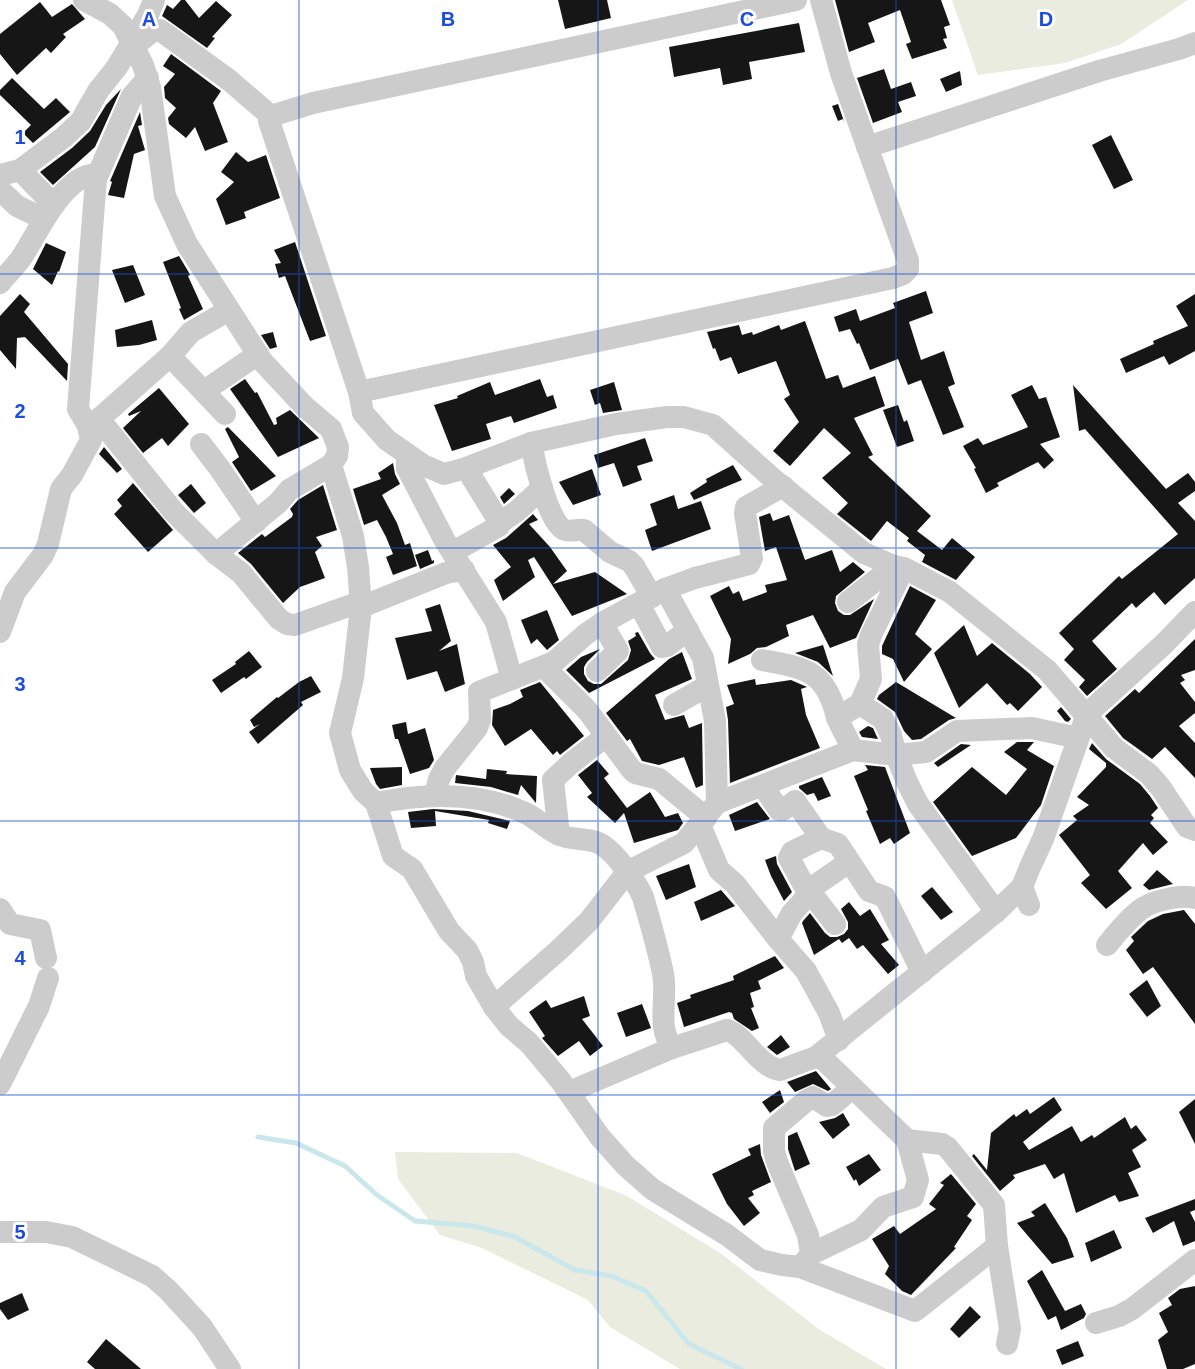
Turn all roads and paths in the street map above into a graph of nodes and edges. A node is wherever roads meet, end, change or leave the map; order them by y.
1 (84, 0) edge
2 (154, 0) edge
3 (796, 0) edge
4 (821, 0) edge
5 (132, 43) junction
6 (1195, 43) edge
7 (148, 78) junction
8 (271, 116) junction
9 (867, 147) junction
10 (10, 172) edge
11 (96, 179) junction
12 (0, 190) edge
13 (49, 212) junction
14 (0, 283) edge
15 (229, 310) junction
16 (258, 354) junction
17 (170, 356) junction
18 (204, 391) junction
19 (359, 392) junction
20 (225, 414) dead end
21 (94, 423) junction
22 (531, 443) junction
23 (201, 444) dead end
24 (407, 455) junction
25 (331, 465) junction
26 (466, 468) junction
27 (783, 486) junction
28 (542, 488) junction
29 (256, 522) junction
30 (500, 522) junction
31 (216, 554) junction
32 (458, 561) junction
33 (899, 567) junction
34 (652, 597) junction
35 (848, 602) dead end
36 (360, 604) junction
37 (1195, 612) edge
38 (602, 623) junction
39 (688, 630) junction
40 (0, 632) edge
41 (762, 660) dead end
42 (544, 667) junction
43 (597, 671) dead end
44 (512, 679) junction
45 (707, 686) junction
46 (860, 704) junction
47 (674, 705) dead end
48 (1087, 714) junction
49 (837, 718) junction
50 (606, 736) junction
51 (1078, 738) junction
52 (853, 750) junction
53 (896, 755) junction
54 (789, 774) junction
55 (763, 786) junction
56 (435, 795) junction
57 (795, 801) junction
58 (376, 803) junction
59 (708, 816) junction
60 (1195, 830) edge
61 (559, 835) junction
62 (821, 838) junction
63 (849, 862) junction
64 (627, 872) junction
65 (808, 892) junction
66 (1195, 898) edge
67 (0, 909) edge
68 (996, 912) junction
69 (835, 924) dead end
70 (778, 939) junction
71 (1107, 945) dead end
72 (922, 972) junction
73 (494, 1007) junction
74 (839, 1040) junction
75 (672, 1047) junction
76 (816, 1057) junction
77 (0, 1084) edge
78 (852, 1088) junction
79 (569, 1092) junction
80 (907, 1140) junction
81 (0, 1232) edge
82 (997, 1246) junction
83 (805, 1260) junction
84 (1195, 1260) edge
85 (1096, 1323) dead end
86 (1007, 1344) dead end
87 (230, 1369) edge

1 - 5 street
2 - 5 street
3 - 8 street
4 - 9 street
5 - 7 street
5 - 8 street
5 - 10 street
6 - 9 street
7 - 11 street
7 - 15 street
8 - 19 street
9 - 19 street
10 - 13 street
11 - 13 street
11 - 21 street
12 - 13 street
13 - 14 street
15 - 16 street
15 - 17 street
16 - 18 street
16 - 25 street
17 - 18 street
17 - 21 street
18 - 20 street
19 - 24 street
21 - 31 street
21 - 40 street
22 - 26 street
22 - 27 street
22 - 28 street
23 - 29 street
24 - 26 street
24 - 32 street
25 - 29 street
25 - 36 street
26 - 30 street
27 - 33 street
27 - 34 street
28 - 30 street
28 - 34 street
29 - 31 street
30 - 32 street
31 - 36 street
32 - 36 street
32 - 44 street
33 - 35 street
33 - 46 street
33 - 48 street
34 - 38 street
34 - 39 street
34 - 39 street
36 - 58 street
37 - 48 street
38 - 42 street
38 - 43 street
39 - 45 street
41 - 49 street
42 - 44 street
42 - 50 street
44 - 56 street
45 - 47 street
45 - 59 street
46 - 49 street
46 - 53 street
48 - 51 street
48 - 60 street
49 - 52 street
50 - 59 street
50 - 61 street
51 - 53 street
51 - 68 street
52 - 53 street
52 - 54 street
53 - 68 street
54 - 55 street
54 - 57 street
55 - 57 street
55 - 59 street
56 - 58 street
56 - 61 street
57 - 62 street
58 - 73 street
59 - 64 street
59 - 70 street
61 - 64 street
62 - 63 street
62 - 65 street
63 - 65 street
63 - 72 street
64 - 73 street
64 - 75 street
65 - 69 street
65 - 70 street
66 - 71 street
67 - 77 street
68 - 72 street
70 - 74 street
72 - 74 street
73 - 79 street
74 - 76 street
75 - 76 street
75 - 79 street
76 - 78 street
78 - 80 street
78 - 83 street
79 - 83 street
80 - 82 street
80 - 83 street
81 - 87 street
82 - 83 street
82 - 86 street
84 - 85 street

